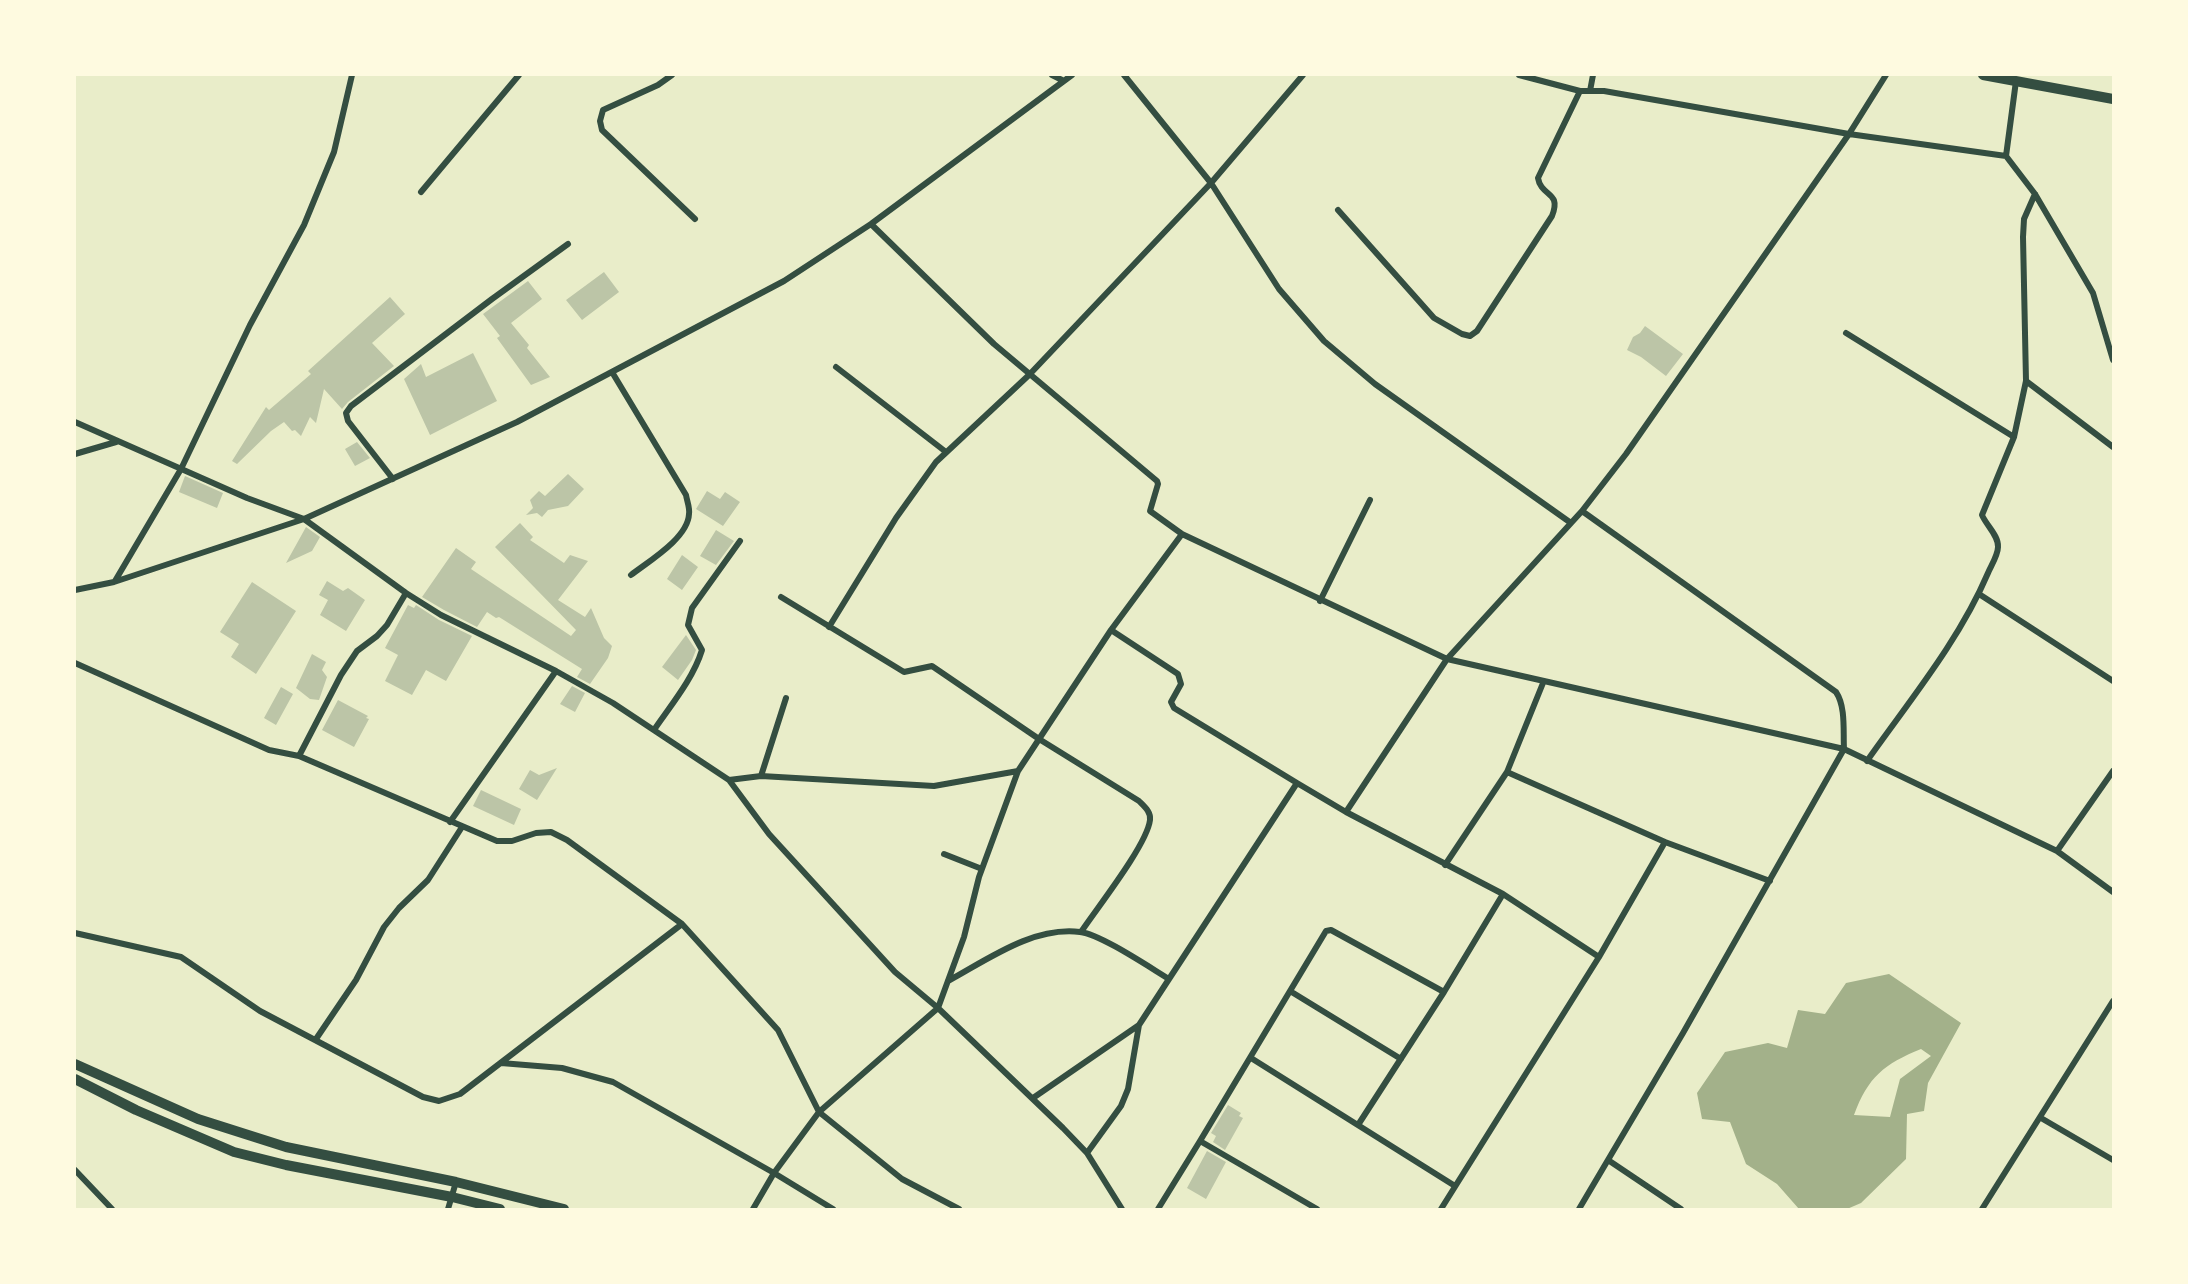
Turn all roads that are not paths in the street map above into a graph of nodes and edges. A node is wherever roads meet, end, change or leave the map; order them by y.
1 (352, 75) edge
2 (519, 75) edge
3 (672, 75) edge
4 (1052, 75) edge
5 (1072, 75) edge
6 (1124, 75) edge
7 (1304, 75) edge
8 (1519, 75) edge
9 (1593, 75) edge
10 (1886, 75) edge
11 (1983, 75) edge
12 (1064, 81) junction
13 (2016, 81) junction
14 (1580, 91) junction
15 (1590, 91) junction
16 (2113, 99) edge
17 (1849, 134) junction
18 (2006, 156) junction
19 (1211, 183) junction
20 (421, 192) dead end
21 (2035, 194) junction
22 (1338, 210) dead end
23 (695, 219) dead end
24 (871, 224) junction
25 (568, 244) dead end
26 (1846, 333) dead end
27 (2113, 360) edge
28 (837, 367) dead end
29 (612, 372) junction
30 (1029, 375) junction
31 (2026, 381) junction
32 (75, 422) edge
33 (2014, 437) junction
34 (117, 442) junction
35 (2113, 447) edge
36 (946, 452) junction
37 (75, 454) edge
38 (181, 469) junction
39 (393, 479) junction
40 (1370, 500) dead end
41 (1582, 511) junction
42 (304, 519) junction
43 (1571, 523) junction
44 (1182, 534) junction
45 (740, 541) dead end
46 (631, 575) dead end
47 (114, 582) junction
48 (75, 590) edge
49 (406, 593) junction
50 (1979, 594) junction
51 (781, 597) dead end
52 (1320, 601) junction
53 (829, 627) junction
54 (1111, 630) junction
55 (1447, 659) junction
56 (75, 663) edge
57 (556, 671) junction
58 (2113, 681) edge
59 (1543, 682) junction
60 (786, 698) dead end
61 (654, 730) junction
62 (1039, 739) junction
63 (1844, 749) junction
64 (299, 756) junction
65 (1867, 761) junction
66 (1018, 771) junction
67 (2113, 771) edge
68 (1507, 772) junction
69 (761, 776) junction
70 (729, 780) junction
71 (1297, 783) junction
72 (1346, 812) junction
73 (450, 822) junction
74 (462, 827) junction
75 (1665, 842) junction
76 (2057, 851) junction
77 (944, 854) dead end
78 (1444, 864) junction
79 (982, 869) junction
80 (1770, 881) junction
81 (2113, 892) edge
82 (1503, 894) junction
83 (682, 924) junction
84 (1081, 932) junction
85 (75, 933) edge
86 (1599, 957) junction
87 (1169, 979) junction
88 (948, 981) junction
89 (1290, 991) junction
90 (1444, 992) junction
91 (2113, 1001) edge
92 (938, 1008) junction
93 (1139, 1025) junction
94 (316, 1039) junction
95 (1251, 1058) junction
96 (1401, 1059) junction
97 (501, 1062) junction
98 (75, 1064) edge
99 (75, 1080) edge
100 (1033, 1098) junction
101 (819, 1112) junction
102 (2041, 1118) junction
103 (1358, 1125) junction
104 (1200, 1141) junction
105 (1087, 1154) junction
106 (1608, 1160) junction
107 (2113, 1160) edge
108 (75, 1170) edge
109 (774, 1173) junction
110 (456, 1182) junction
111 (1455, 1186) junction
112 (452, 1197) junction
113 (112, 1209) edge
114 (448, 1209) edge
115 (500, 1209) edge
116 (564, 1209) edge
117 (753, 1209) edge
118 (833, 1209) edge
119 (959, 1209) edge
120 (1122, 1209) edge
121 (1158, 1209) edge
122 (1317, 1209) edge
123 (1441, 1209) edge
124 (1579, 1209) edge
125 (1681, 1209) edge
126 (1982, 1209) edge

1 - 38 street
2 - 20 street
3 - 23 street
4 - 12 street
5 - 12 street
6 - 19 street
7 - 19 street
8 - 14 street
9 - 15 street
10 - 17 street
11 - 13 street
12 - 24 street
13 - 16 street
13 - 18 street
14 - 15 street
14 - 22 street
15 - 17 street
17 - 18 street
17 - 41 street
18 - 21 street
19 - 30 street
19 - 43 street
21 - 27 street
21 - 31 street
24 - 29 street
24 - 30 street
25 - 39 street
26 - 33 street
28 - 36 street
29 - 39 street
29 - 46 street
30 - 36 street
30 - 44 street
31 - 33 street
31 - 35 street
32 - 34 street
33 - 50 street
34 - 37 street
34 - 38 street
36 - 53 street
38 - 42 street
38 - 47 street
39 - 42 street
40 - 52 street
41 - 43 street
41 - 63 street
42 - 47 street
42 - 49 street
43 - 55 street
44 - 52 street
44 - 54 street
45 - 61 street
47 - 48 street
49 - 57 street
49 - 64 street
50 - 58 street
50 - 65 street
51 - 53 street
52 - 55 street
53 - 62 street
54 - 62 street
54 - 71 street
55 - 59 street
55 - 72 street
56 - 64 street
57 - 61 street
57 - 73 street
59 - 63 street
59 - 68 street
60 - 69 street
61 - 70 street
62 - 66 street
62 - 84 street
63 - 65 street
63 - 80 street
64 - 73 street
65 - 76 street
66 - 69 street
66 - 79 street
67 - 76 street
68 - 75 street
68 - 78 street
69 - 70 street
70 - 92 street
71 - 72 street
71 - 87 street
72 - 78 street
73 - 74 street
74 - 83 street
74 - 94 street
75 - 80 street
75 - 86 street
76 - 81 street
77 - 79 street
78 - 82 street
79 - 88 street
80 - 106 street
82 - 86 street
82 - 90 street
83 - 97 street
83 - 101 street
84 - 87 street
84 - 88 street
85 - 94 street
86 - 111 street
87 - 93 street
88 - 92 street
89 - 90 street
89 - 95 street
89 - 96 street
90 - 96 street
91 - 102 street
92 - 100 street
92 - 101 street
93 - 100 street
93 - 105 street
94 - 97 street
95 - 103 street
95 - 104 street
96 - 103 street
97 - 109 street
98 - 110 street
99 - 112 street
100 - 105 street
101 - 109 street
101 - 119 street
102 - 107 street
102 - 126 street
103 - 111 street
104 - 121 street
104 - 122 street
105 - 120 street
106 - 124 street
106 - 125 street
108 - 113 street
109 - 117 street
109 - 118 street
110 - 112 street
110 - 116 street
111 - 123 street
112 - 114 street
112 - 115 street

